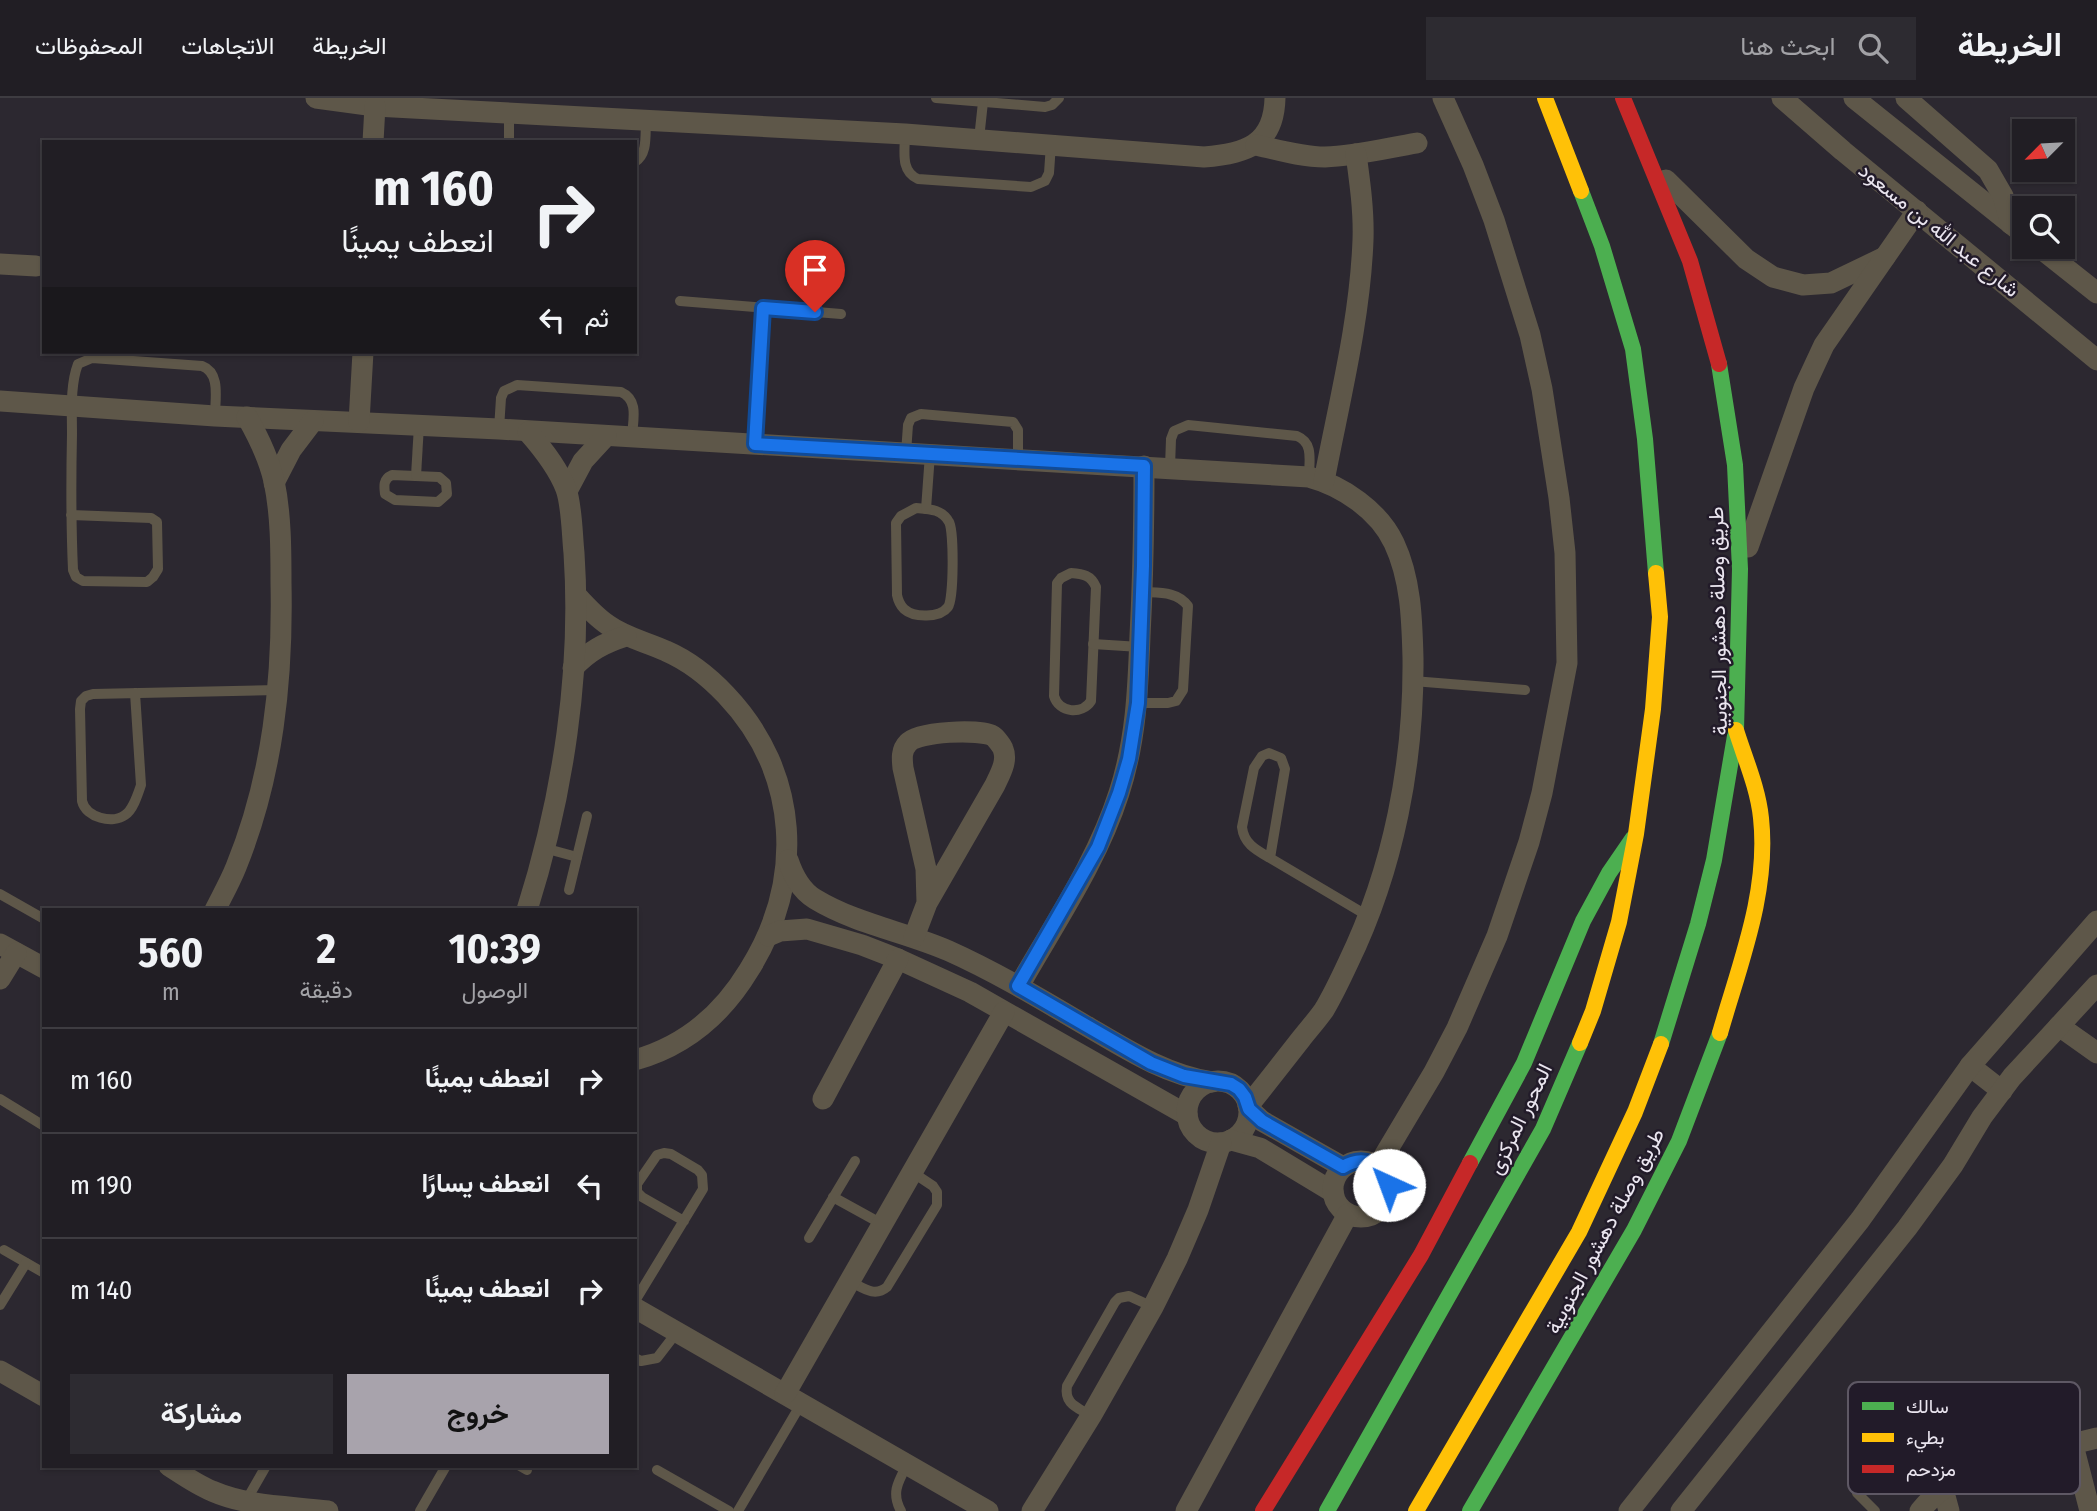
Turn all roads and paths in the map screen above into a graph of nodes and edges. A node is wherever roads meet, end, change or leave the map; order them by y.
1 (316, 98) edge
2 (936, 98) edge
3 (1059, 98) edge
4 (1275, 98) edge
5 (1443, 98) edge
6 (1545, 98) edge
7 (1623, 98) edge
8 (1782, 98) edge
9 (1854, 98) edge
10 (1906, 98) edge
11 (340, 99) edge
12 (983, 102) junction
13 (375, 106) junction
14 (566, 107) edge
15 (509, 114) junction
16 (646, 121) junction
17 (905, 134) junction
18 (979, 139) junction
19 (373, 140) edge
20 (509, 140) edge
21 (1417, 143) dead end
22 (1051, 144) junction
23 (1256, 145) junction
24 (1356, 154) junction
25 (637, 161) edge
26 (1649, 164) junction
27 (1917, 211) junction
28 (2012, 216) edge
29 (2012, 225) edge
30 (1887, 256) junction
31 (2054, 259) edge
32 (0, 264) edge
33 (36, 266) dead end
34 (2097, 293) edge
35 (680, 301) dead end
36 (763, 308) junction
37 (841, 314) dead end
38 (363, 354) edge
39 (2097, 360) edge
40 (0, 401) edge
41 (72, 407) junction
42 (215, 416) junction
43 (247, 417) junction
44 (313, 421) junction
45 (359, 422) junction
46 (419, 425) junction
47 (499, 429) junction
48 (528, 432) junction
49 (606, 436) junction
50 (632, 436) junction
51 (755, 444) junction
52 (906, 453) junction
53 (930, 454) junction
54 (1018, 459) junction
55 (1144, 466) junction
56 (1170, 467) junction
57 (416, 476) junction
58 (1316, 479) junction
59 (274, 483) junction
60 (567, 491) junction
61 (926, 509) junction
62 (71, 516) junction
63 (1740, 569) junction
64 (1142, 592) junction
65 (577, 596) junction
66 (626, 636) junction
67 (1093, 644) junction
68 (1140, 647) junction
69 (573, 668) junction
70 (1413, 681) junction
71 (278, 690) junction
72 (1524, 690) dead end
73 (135, 693) junction
74 (1138, 703) junction
75 (1736, 730) junction
76 (587, 816) dead end
77 (1636, 834) junction
78 (544, 848) junction
79 (578, 856) junction
80 (787, 858) junction
81 (1270, 858) junction
82 (569, 890) dead end
83 (0, 894) edge
84 (926, 903) junction
85 (216, 908) edge
86 (528, 908) edge
87 (1368, 916) junction
88 (42, 918) edge
89 (2097, 921) edge
90 (768, 936) junction
91 (914, 937) junction
92 (8, 948) edge
93 (898, 959) junction
94 (42, 967) edge
95 (0, 979) edge
96 (1018, 986) junction
97 (2092, 999) edge
98 (1004, 1012) junction
99 (2059, 1026) junction
100 (2097, 1053) edge
101 (637, 1059) edge
102 (1970, 1066) junction
103 (1212, 1082) junction
104 (2002, 1091) junction
105 (0, 1099) edge
106 (823, 1099) dead end
107 (1249, 1107) junction
108 (1187, 1115) junction
109 (42, 1125) edge
110 (1226, 1142) junction
111 (855, 1161) dead end
112 (1378, 1166) junction
113 (1343, 1167) junction
114 (912, 1172) junction
115 (1333, 1192) junction
116 (833, 1197) junction
117 (1348, 1214) junction
118 (684, 1221) junction
119 (882, 1224) junction
120 (809, 1238) dead end
121 (4, 1250) dead end
122 (26, 1263) junction
123 (42, 1272) edge
124 (849, 1281) junction
125 (637, 1298) edge
126 (0, 1305) edge
127 (1153, 1307) junction
128 (637, 1309) edge
129 (677, 1332) junction
130 (637, 1359) edge
131 (0, 1371) edge
132 (42, 1395) edge
133 (793, 1399) junction
134 (1091, 1416) junction
135 (2097, 1438) edge
136 (2080, 1443) edge
137 (907, 1465) junction
138 (172, 1468) edge
139 (265, 1468) edge
140 (445, 1468) edge
141 (657, 1470) dead end
142 (2080, 1472) edge
143 (1858, 1494) edge
144 (1938, 1494) edge
145 (1944, 1494) edge
146 (246, 1501) junction
147 (328, 1511) edge
148 (420, 1511) edge
149 (729, 1511) edge
150 (738, 1511) edge
151 (901, 1511) edge
152 (988, 1511) edge
153 (1032, 1511) edge
154 (1186, 1511) edge
155 (1263, 1511) edge
156 (1327, 1511) edge
157 (1416, 1511) edge
158 (1470, 1511) edge
159 (1629, 1511) edge
160 (1681, 1511) edge
161 (1875, 1511) edge
162 (1920, 1511) edge
163 (1949, 1511) edge
164 (2090, 1511) edge

1 - 11 street
2 - 12 lane
3 - 12 lane
4 - 23 street
5 - 112 street
6 - 77 main road, المحور المركزى
7 - 26 main road, طريق وصلة دهشور الجنوبية
8 - 27 street, شارع عبد الله بن مسعود
9 - 29 street
10 - 28 street
11 - 13 street
12 - 18 lane
13 - 15 street
13 - 19 street
14 - 15 street
14 - 16 street
15 - 20 lane
16 - 17 street
16 - 25 lane
17 - 18 street
17 - 22 lane
18 - 22 street
21 - 24 street
22 - 23 street
23 - 24 street
24 - 58 street
26 - 30 street
26 - 63 main road, طريق وصلة دهشور الجنوبية
27 - 30 street
27 - 39 street, شارع عبد الله بن مسعود
30 - 63 street
31 - 34 street
32 - 33 street
35 - 36 lane
36 - 37 lane
36 - 51 lane
38 - 45 street
40 - 41 street
41 - 42 street
41 - 42 lane
41 - 62 lane
42 - 43 street
43 - 44 street
43 - 59 street
44 - 45 street
44 - 59 street
45 - 46 street
46 - 47 street
46 - 57 lane
47 - 48 street
47 - 50 lane
48 - 49 street
48 - 60 street
49 - 50 street
49 - 60 street
50 - 51 street
51 - 52 street
52 - 53 street
52 - 54 lane
53 - 54 street
53 - 61 lane
54 - 55 street
55 - 56 street
55 - 64 street
56 - 58 street
56 - 58 lane
57 - 57 lane
58 - 70 street
59 - 71 street
60 - 65 street
61 - 61 lane
62 - 62 lane
63 - 75 main road, طريق وصلة دهشور الجنوبية
64 - 68 street
64 - 74 lane
65 - 66 street
65 - 69 street
66 - 69 street
66 - 80 street
67 - 67 lane
67 - 68 lane
68 - 74 street
69 - 78 street
70 - 72 lane
70 - 87 street
71 - 73 lane
71 - 85 street
73 - 73 lane
74 - 96 street
75 - 157 main road
75 - 158 main road, طريق وصلة دهشور الجنوبية
76 - 79 lane
77 - 155 main road
77 - 156 main road, المحور المركزى
78 - 79 lane
78 - 86 street
79 - 82 lane
80 - 90 street
80 - 91 street
81 - 81 lane
81 - 87 lane
83 - 88 lane
84 - 84 street
84 - 91 street
87 - 107 street
89 - 102 street
90 - 93 street
90 - 101 street
91 - 96 street
92 - 94 street
92 - 95 street
93 - 98 street
93 - 106 street
96 - 103 street
97 - 99 street
98 - 108 street
98 - 114 street
99 - 100 street
99 - 104 street
102 - 104 street
102 - 159 street
103 - 107 street
103 - 108 street
104 - 160 street
105 - 109 lane
107 - 110 street
107 - 113 street
108 - 110 street
110 - 115 street
110 - 127 street
111 - 116 lane
112 - 113 street
112 - 117 street
113 - 115 street
114 - 119 street
114 - 124 lane
115 - 117 street
116 - 119 lane
116 - 120 lane
117 - 154 street
118 - 118 lane
118 - 125 lane
119 - 124 street
121 - 122 lane
122 - 123 lane
122 - 126 lane
124 - 133 street
127 - 134 street
127 - 134 lane
128 - 129 street
129 - 130 lane
129 - 133 street
131 - 132 street
133 - 137 street
133 - 150 lane
134 - 153 street
135 - 136 street
137 - 151 lane
137 - 152 street
138 - 146 street
139 - 146 lane
140 - 148 lane
141 - 149 lane
142 - 164 street
143 - 161 lane
144 - 162 street
145 - 163 street
146 - 147 street

